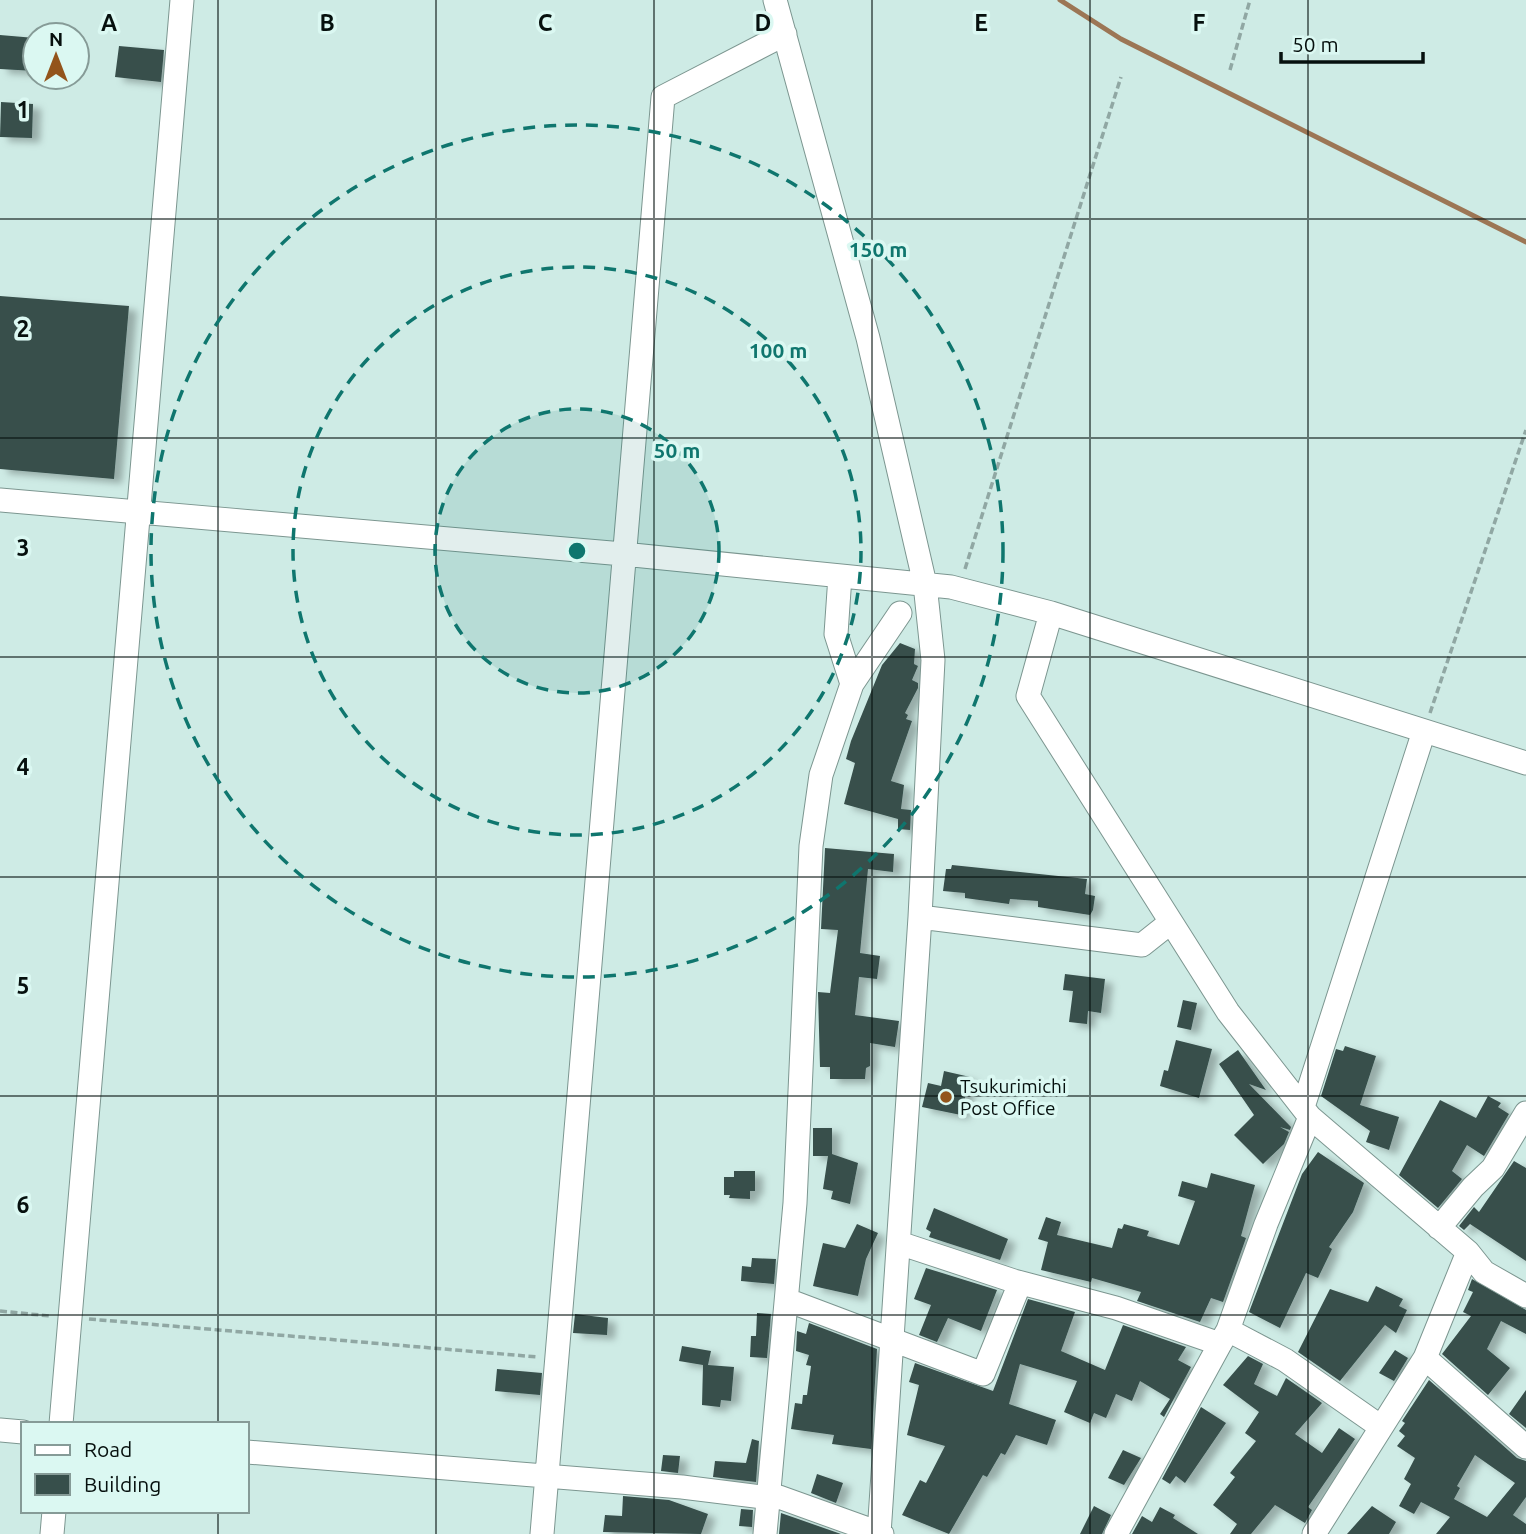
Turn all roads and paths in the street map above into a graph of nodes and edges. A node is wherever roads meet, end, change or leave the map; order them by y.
1 (182, 0) edge
2 (775, 0) edge
3 (1250, 0) edge
4 (785, 34) junction
5 (1230, 69) dead end
6 (1121, 77) dead end
7 (1526, 430) edge
8 (0, 500) edge
9 (138, 512) junction
10 (623, 554) junction
11 (840, 576) junction
12 (925, 584) junction
13 (960, 589) junction
14 (900, 613) dead end
15 (1051, 613) junction
16 (852, 684) junction
17 (1424, 730) junction
18 (1526, 764) edge
19 (920, 917) junction
20 (1171, 922) junction
21 (1307, 1112) junction
22 (1526, 1113) edge
23 (1439, 1228) junction
24 (899, 1243) junction
25 (1468, 1252) junction
26 (1020, 1283) junction
27 (1526, 1296) edge
28 (787, 1300) junction
29 (0, 1311) edge
30 (70, 1317) junction
31 (1224, 1337) junction
32 (892, 1341) junction
33 (1425, 1358) junction
34 (557, 1359) junction
35 (61, 1422) edge
36 (1381, 1427) junction
37 (0, 1430) edge
38 (21, 1432) edge
39 (1526, 1447) edge
40 (248, 1452) edge
41 (545, 1479) junction
42 (770, 1498) junction
43 (54, 1513) edge
44 (880, 1533) edge
45 (51, 1534) edge
46 (542, 1534) edge
47 (765, 1534) edge
48 (1116, 1534) edge
49 (1314, 1534) edge

1 - 9 street
2 - 4 street
3 - 5 path
4 - 10 street
4 - 12 street
6 - 13 path
7 - 17 path
8 - 9 street
9 - 10 street
9 - 30 street
10 - 11 street
10 - 34 street
11 - 12 street
11 - 16 street
12 - 13 street
12 - 19 street
13 - 15 street
14 - 16 street
15 - 17 street
15 - 20 street
16 - 28 street
17 - 18 street
17 - 21 street
19 - 20 street
19 - 24 street
20 - 21 street
21 - 23 street
21 - 31 street
22 - 23 street
23 - 25 street
24 - 26 street
24 - 32 street
25 - 27 street
25 - 33 street
26 - 31 street
26 - 32 street
28 - 32 street
28 - 42 street
29 - 30 path
30 - 34 path
30 - 35 street
31 - 36 street
31 - 48 street
32 - 44 street
33 - 36 street
33 - 39 street
34 - 41 street
36 - 49 street
37 - 38 street
40 - 41 street
41 - 42 street
41 - 46 street
42 - 44 street
42 - 47 street
43 - 45 street

